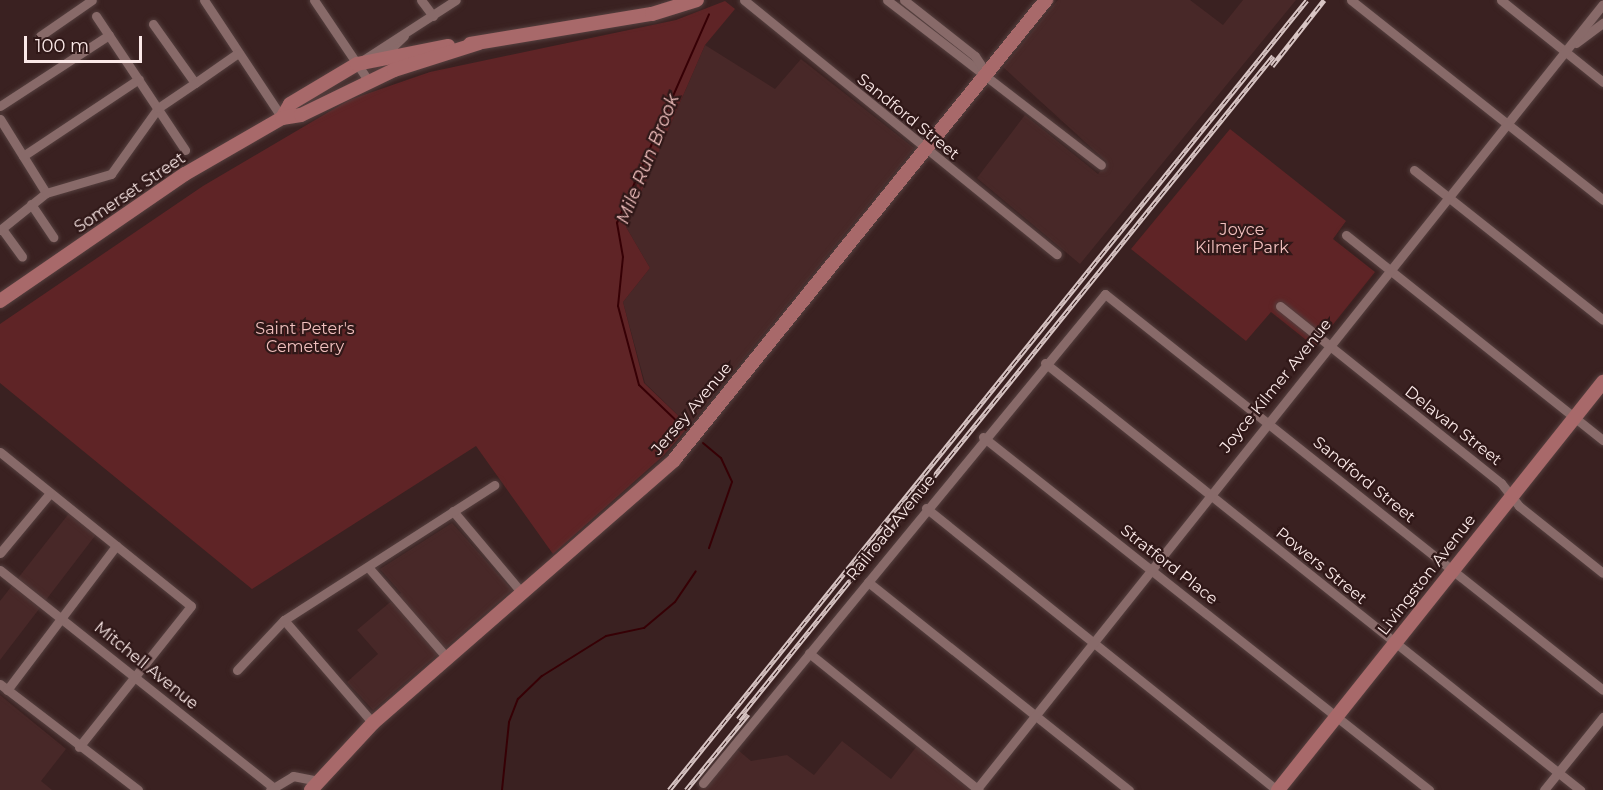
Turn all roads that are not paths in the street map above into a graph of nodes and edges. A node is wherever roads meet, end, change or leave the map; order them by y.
1 (92, 0) edge
2 (204, 0) edge
3 (314, 0) edge
4 (421, 0) edge
5 (456, 0) edge
6 (697, 0) edge
7 (744, 0) edge
8 (886, 0) edge
9 (1046, 0) edge
10 (1351, 0) edge
11 (1501, 0) edge
12 (900, 2) edge
13 (1603, 4) edge
14 (96, 16) dead end
15 (433, 16) junction
16 (1603, 23) edge
17 (153, 24) dead end
18 (411, 30) junction
19 (109, 35) junction
20 (40, 36) dead end
21 (479, 43) junction
22 (1565, 51) junction
23 (238, 53) junction
24 (380, 59) junction
25 (363, 72) junction
26 (986, 73) junction
27 (139, 80) junction
28 (1603, 82) edge
29 (195, 83) junction
30 (0, 106) edge
31 (158, 108) junction
32 (282, 118) junction
33 (0, 119) edge
34 (1508, 123) junction
35 (185, 150) dead end
36 (925, 150) junction
37 (23, 156) junction
38 (1101, 165) dead end
39 (1414, 170) dead end
40 (46, 193) junction
41 (1449, 197) junction
42 (1603, 200) edge
43 (31, 204) junction
44 (1, 230) edge
45 (1346, 235) dead end
46 (52, 237) dead end
47 (1057, 254) dead end
48 (22, 257) dead end
49 (1390, 271) junction
50 (1105, 294) joint
51 (0, 301) edge
52 (1280, 306) dead end
53 (1603, 320) edge
54 (1326, 346) junction
55 (1045, 363) junction
56 (1603, 382) edge
57 (1575, 417) junction
58 (1266, 422) junction
59 (983, 437) junction
60 (1603, 440) edge
61 (0, 452) edge
62 (494, 485) dead end
63 (50, 493) junction
64 (1209, 495) junction
65 (1511, 496) junction
66 (926, 508) junction
67 (453, 511) junction
68 (116, 546) junction
69 (0, 553) edge
70 (368, 567) junction
71 (0, 570) edge
72 (1150, 570) junction
73 (1452, 570) junction
74 (1603, 573) edge
75 (868, 582) junction
76 (522, 593) junction
77 (61, 618) junction
78 (284, 621) junction
79 (1093, 641) junction
80 (1394, 643) junction
81 (809, 653) junction
82 (447, 658) junction
83 (237, 670) dead end
84 (135, 677) junction
85 (4, 687) edge
86 (1603, 690) edge
87 (1034, 715) junction
88 (1337, 716) junction
89 (1603, 717) edge
90 (373, 723) junction
91 (79, 747) junction
92 (1558, 772) junction
93 (703, 783) dead end
94 (315, 786) edge
95 (272, 788) edge
96 (977, 789) edge
97 (138, 790) edge
98 (1129, 790) edge
99 (1278, 790) edge
100 (1429, 790) edge
101 (1544, 790) edge
102 (1580, 790) edge

1 - 20 street
2 - 23 street
3 - 25 street
4 - 15 street
5 - 15 street, Somerset Street
6 - 21 main road
7 - 36 street, Sandford Street
8 - 12 street
9 - 26 main road, Jersey Avenue
10 - 34 street
11 - 22 street
12 - 26 street
13 - 22 street, Joyce Kilmer Avenue
14 - 19 street
15 - 18 street, Somerset Street
16 - 22 street
17 - 29 street
18 - 24 street, Somerset Street
18 - 25 street, Somerset Street
19 - 27 street
19 - 30 street
21 - 24 main road
21 - 25 main road
22 - 28 street
22 - 34 street, Joyce Kilmer Avenue
23 - 29 street
23 - 32 street
24 - 25 main road
25 - 32 main road, Somerset Street
25 - 32 main road, Somerset Street
26 - 36 main road, Jersey Avenue
26 - 38 street
27 - 31 street
27 - 37 street
29 - 31 street
31 - 35 street
31 - 40 street
32 - 51 main road, Somerset Street
33 - 37 street
34 - 41 street, Joyce Kilmer Avenue
34 - 42 street
36 - 47 street, Sandford Street
36 - 76 main road, Jersey Avenue
37 - 40 street
39 - 41 street
40 - 43 street
41 - 49 street, Joyce Kilmer Avenue
41 - 53 street
43 - 44 street
43 - 46 street
44 - 48 street
45 - 49 street
49 - 54 street, Joyce Kilmer Avenue
49 - 57 street
50 - 55 street, Railroad Avenue
50 - 58 street, Sandford Street
52 - 54 street, Delavan Street
54 - 58 street, Joyce Kilmer Avenue
54 - 65 street, Delavan Street
55 - 59 street, Railroad Avenue
55 - 64 street, Powers Street
56 - 57 main road, Livingston Avenue
57 - 60 street
57 - 65 main road, Livingston Avenue
58 - 64 street, Joyce Kilmer Avenue
58 - 73 street, Sandford Street
59 - 66 street, Railroad Avenue
59 - 72 street, Stratford Place
61 - 63 street
62 - 67 street
63 - 68 street
63 - 69 street
64 - 72 street, Joyce Kilmer Avenue
64 - 80 street, Powers Street
65 - 73 main road, Livingston Avenue
65 - 74 street, Delavan Street
66 - 75 street, Railroad Avenue
66 - 79 street
67 - 70 street
67 - 76 street
68 - 77 street
68 - 84 street
70 - 78 street
70 - 82 street
71 - 77 street, Mitchell Avenue
72 - 79 street, Joyce Kilmer Avenue
72 - 88 street, Stratford Place
73 - 80 main road, Livingston Avenue
73 - 86 street, Sandford Street
75 - 81 street, Railroad Avenue
75 - 87 street
76 - 82 main road, Jersey Avenue
77 - 84 street, Mitchell Avenue
77 - 85 street
78 - 83 street
78 - 90 street
79 - 87 street, Joyce Kilmer Avenue
79 - 99 street
80 - 88 main road, Livingston Avenue
80 - 92 street, Powers Street
81 - 93 street, Railroad Avenue
81 - 96 street
82 - 90 main road, Jersey Avenue
84 - 91 street
84 - 95 street, Mitchell Avenue
85 - 91 street
87 - 96 street, Joyce Kilmer Avenue
87 - 98 street
88 - 99 main road, Livingston Avenue
88 - 100 street, Stratford Place
89 - 92 street
90 - 94 main road, Jersey Avenue
91 - 97 street
92 - 101 street
92 - 102 street, Powers Street
94 - 95 street

